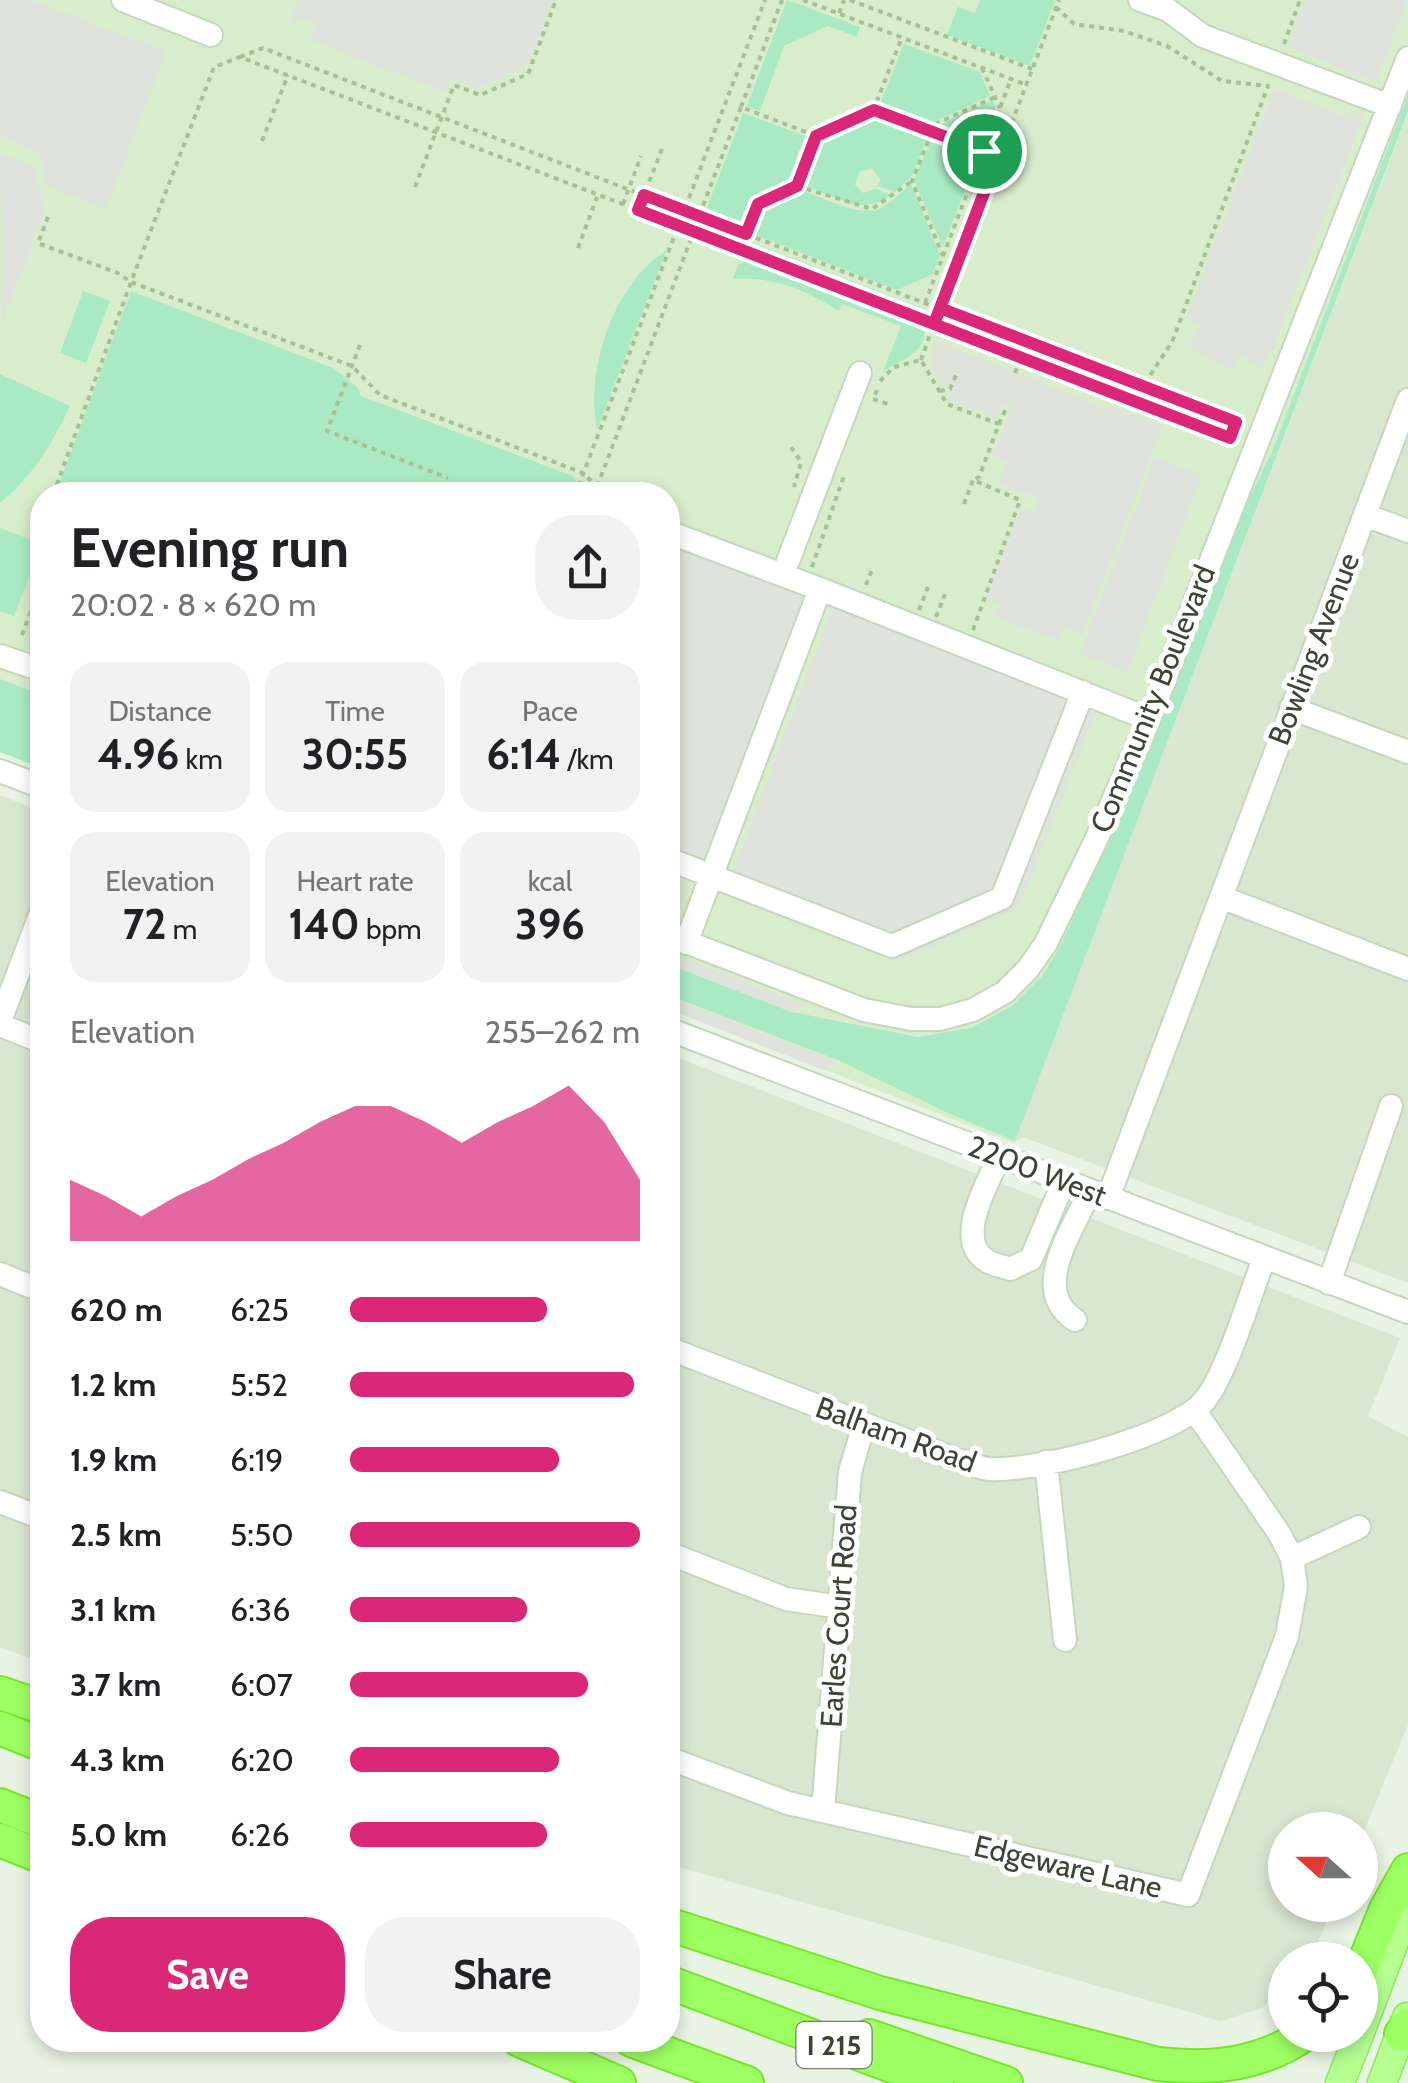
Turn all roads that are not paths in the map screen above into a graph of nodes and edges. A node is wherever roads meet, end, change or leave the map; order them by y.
1 (123, 0) edge
2 (1140, 0) edge
3 (212, 36) dead end
4 (1408, 58) edge
5 (1390, 106) junction
6 (860, 373) dead end
7 (1408, 400) edge
8 (1365, 515) junction
9 (1408, 531) edge
10 (680, 536) edge
11 (788, 560) dead end
12 (816, 579) junction
13 (0, 656) edge
14 (30, 666) edge
15 (1083, 692) junction
16 (1292, 708) junction
17 (1149, 719) junction
18 (1408, 752) edge
19 (0, 771) edge
20 (30, 782) edge
21 (680, 863) edge
22 (711, 877) junction
23 (1221, 897) junction
24 (680, 932) edge
25 (680, 940) edge
26 (30, 943) edge
27 (1408, 969) edge
28 (0, 1024) edge
29 (680, 1034) edge
30 (30, 1037) edge
31 (1391, 1106) dead end
32 (999, 1157) junction
33 (1064, 1181) junction
34 (1099, 1195) junction
35 (1264, 1259) junction
36 (0, 1274) edge
37 (1329, 1283) junction
38 (30, 1285) edge
39 (1408, 1312) edge
40 (1075, 1320) dead end
41 (680, 1353) edge
42 (1195, 1411) junction
43 (864, 1424) junction
44 (1046, 1462) junction
45 (0, 1502) edge
46 (30, 1513) edge
47 (1359, 1526) dead end
48 (1292, 1558) junction
49 (680, 1559) edge
50 (840, 1607) junction
51 (1064, 1640) dead end
52 (0, 1693) edge
53 (30, 1703) edge
54 (0, 1728) edge
55 (30, 1740) edge
56 (680, 1763) edge
57 (0, 1805) edge
58 (823, 1810) junction
59 (30, 1817) edge
60 (0, 1840) edge
61 (30, 1851) edge
62 (1408, 1870) edge
63 (1408, 1905) edge
64 (680, 1928) edge
65 (1372, 1942) edge
66 (1378, 1983) edge
67 (680, 1986) edge
68 (732, 2006) junction
69 (1406, 2025) edge
70 (547, 2052) edge
71 (662, 2052) edge
72 (1271, 2052) edge
73 (1352, 2052) edge
74 (619, 2083) edge
75 (746, 2083) edge
76 (936, 2083) edge
77 (1006, 2083) edge
78 (1340, 2083) edge
79 (1382, 2083) edge

1 - 3 street
2 - 5 street
4 - 5 street, Community Boulevard
5 - 17 street, Community Boulevard
6 - 11 street
7 - 8 street, Bowling Avenue
8 - 9 street
8 - 16 street, Bowling Avenue
10 - 12 street
12 - 15 street
12 - 22 street
13 - 14 street
15 - 17 street
15 - 22 street
16 - 18 street
16 - 23 street, Bowling Avenue
17 - 25 street, Community Boulevard
19 - 20 street
21 - 22 street
22 - 24 street
23 - 27 street
23 - 34 street, Bowling Avenue
26 - 28 street
28 - 30 street
29 - 32 street, 2200 West
31 - 37 street
32 - 33 street, 2200 West
32 - 33 street
33 - 34 street, 2200 West
34 - 35 street, 2200 West
34 - 40 street, Bowling Avenue
35 - 37 street, 2200 West
35 - 42 street
36 - 38 street
37 - 39 street, 2200 West
41 - 43 street, Balham Road
42 - 44 street, Balham Road
42 - 48 street
43 - 44 street, Balham Road
43 - 50 street, Earles Court Road
44 - 51 street
45 - 46 street
47 - 48 street
48 - 58 street, Edgeware Lane
49 - 50 street
50 - 58 street, Earles Court Road
52 - 53 highway
54 - 55 highway
56 - 58 street, Edgeware Lane
57 - 59 highway
60 - 61 highway
62 - 65 highway
63 - 66 main road
64 - 72 highway
67 - 68 highway, I 215
68 - 76 highway, I 215
68 - 77 highway
69 - 79 main road
70 - 74 highway
71 - 75 highway
73 - 78 main road

